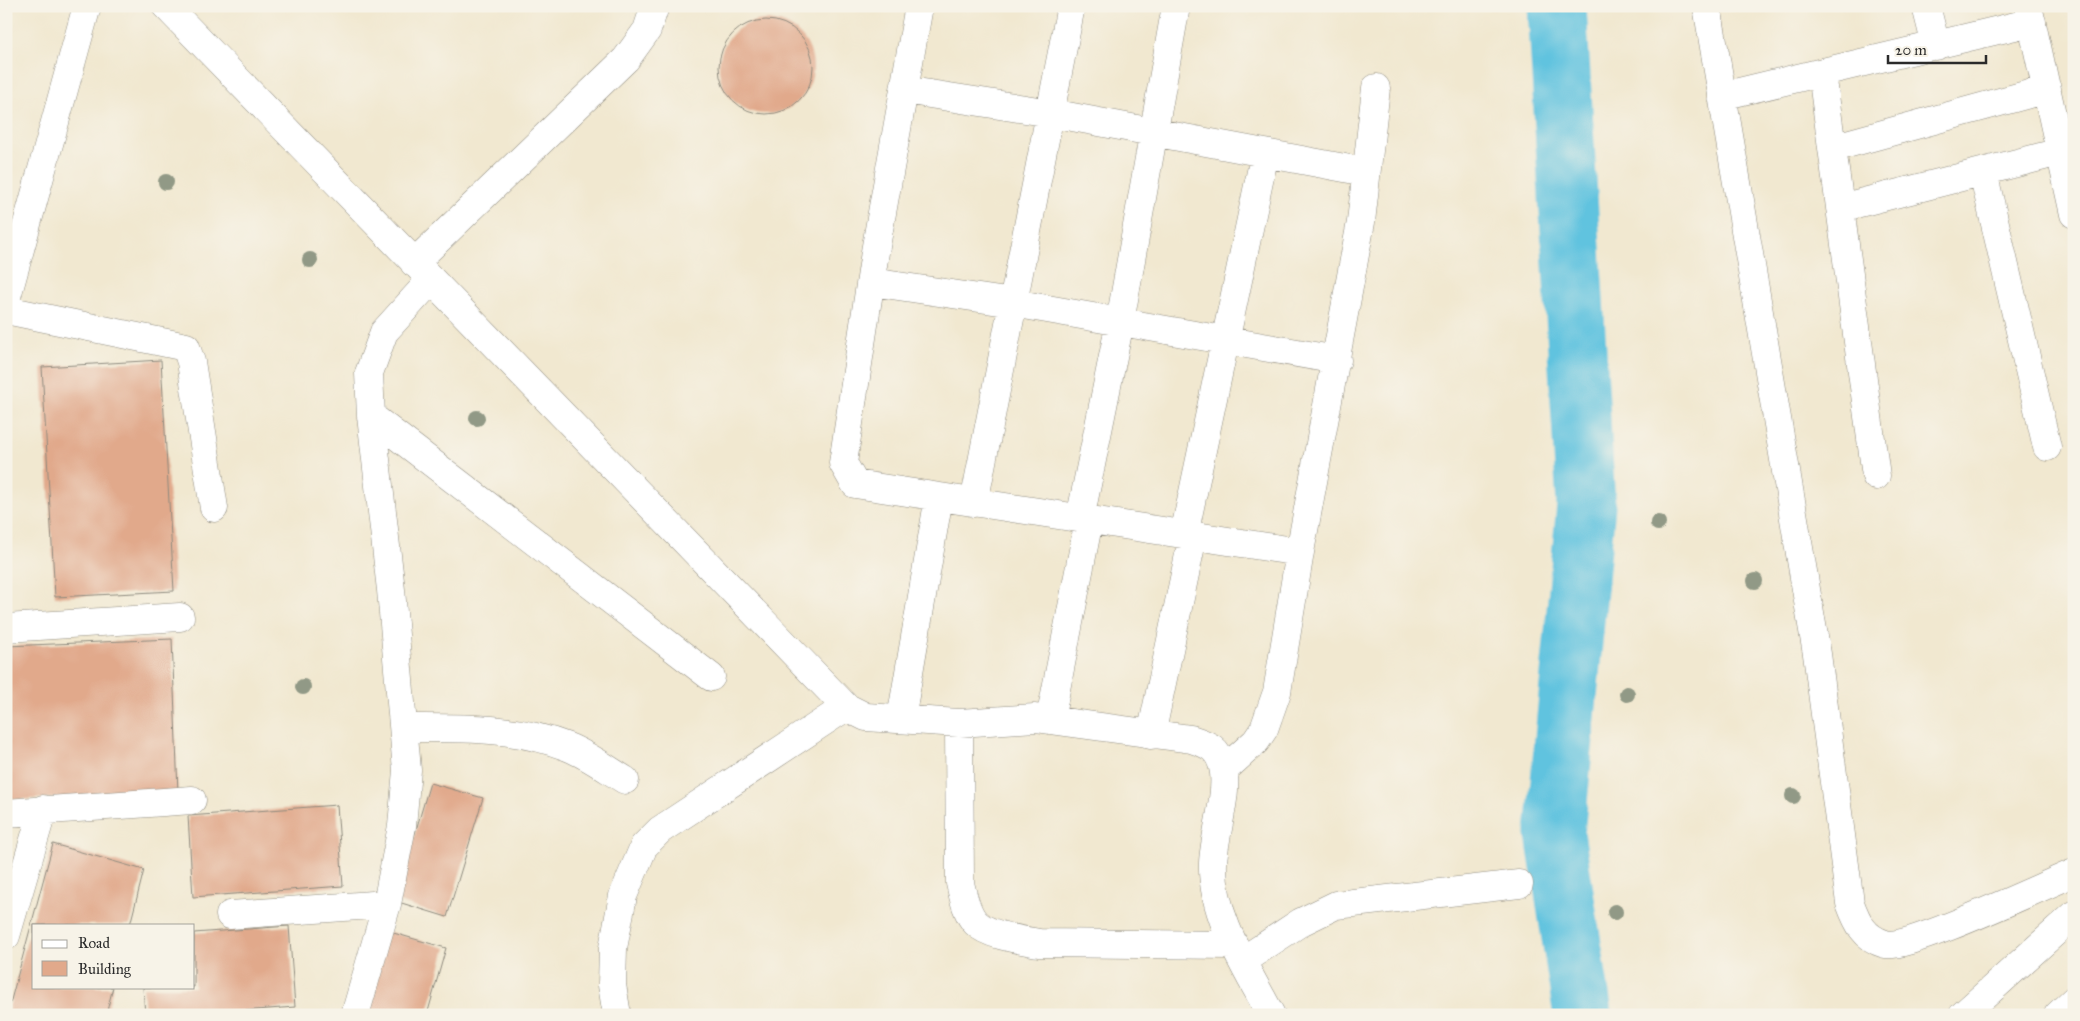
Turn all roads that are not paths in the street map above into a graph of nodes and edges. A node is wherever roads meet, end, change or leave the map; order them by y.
1 (86, 6) edge
2 (166, 6) edge
3 (655, 6) edge
4 (919, 6) edge
5 (1072, 6) edge
6 (1176, 6) edge
7 (1707, 6) edge
8 (1926, 6) edge
9 (2030, 14) edge
10 (1936, 46) junction
11 (1822, 73) junction
12 (1376, 88) dead end
13 (2047, 89) junction
14 (904, 90) junction
15 (1722, 96) junction
16 (1050, 113) junction
17 (1154, 132) junction
18 (1832, 148) junction
19 (2060, 152) junction
20 (1265, 153) junction
21 (1366, 172) junction
22 (1983, 172) junction
23 (1840, 208) junction
24 (2074, 214) edge
25 (423, 271) junction
26 (871, 282) junction
27 (6, 300) edge
28 (1013, 303) junction
29 (6, 310) edge
30 (1120, 322) junction
31 (1226, 340) junction
32 (1337, 360) junction
33 (371, 416) junction
34 (2047, 447) dead end
35 (1876, 476) dead end
36 (938, 498) junction
37 (974, 503) junction
38 (214, 508) dead end
39 (1084, 520) junction
40 (1189, 536) junction
41 (1300, 552) junction
42 (180, 618) dead end
43 (6, 628) edge
44 (711, 678) dead end
45 (846, 707) junction
46 (901, 719) junction
47 (1050, 720) junction
48 (959, 722) junction
49 (404, 728) junction
50 (1151, 735) junction
51 (1224, 770) junction
52 (625, 780) dead end
53 (192, 800) dead end
54 (43, 809) junction
55 (6, 813) edge
56 (2074, 873) edge
57 (1519, 884) dead end
58 (387, 904) junction
59 (230, 915) dead end
60 (2074, 915) edge
61 (6, 936) edge
62 (1238, 953) junction
63 (2074, 1000) edge
64 (1973, 1012) edge
65 (355, 1015) edge
66 (617, 1015) edge
67 (1271, 1015) edge
68 (2058, 1015) edge

1 - 27 street
2 - 25 street
3 - 25 street
4 - 14 street
5 - 16 street
6 - 17 street
7 - 15 street
8 - 10 street
9 - 10 street
9 - 13 street
10 - 11 street
11 - 15 street
11 - 18 street
12 - 21 street
13 - 18 street
13 - 19 street
14 - 16 street
14 - 26 street
15 - 56 street
16 - 17 street
16 - 28 street
17 - 20 street
17 - 30 street
18 - 23 street
19 - 22 street
19 - 24 street
20 - 21 street
20 - 31 street
21 - 32 street
22 - 23 street
22 - 34 street
23 - 35 street
25 - 33 street
25 - 45 street
26 - 28 street
26 - 36 street
28 - 30 street
28 - 37 street
29 - 38 street
30 - 31 street
30 - 39 street
31 - 32 street
31 - 40 street
32 - 41 street
33 - 44 street
33 - 49 street
36 - 37 street
36 - 46 street
37 - 39 street
39 - 40 street
39 - 47 street
40 - 41 street
40 - 50 street
41 - 51 street
42 - 43 street
45 - 46 street
45 - 66 street
46 - 48 street
47 - 48 street
47 - 50 street
48 - 62 street
49 - 52 street
49 - 58 street
50 - 51 street
51 - 62 street
53 - 54 street
54 - 55 street
54 - 61 street
57 - 62 street
58 - 59 street
58 - 65 street
60 - 64 street
62 - 67 street
63 - 68 street

